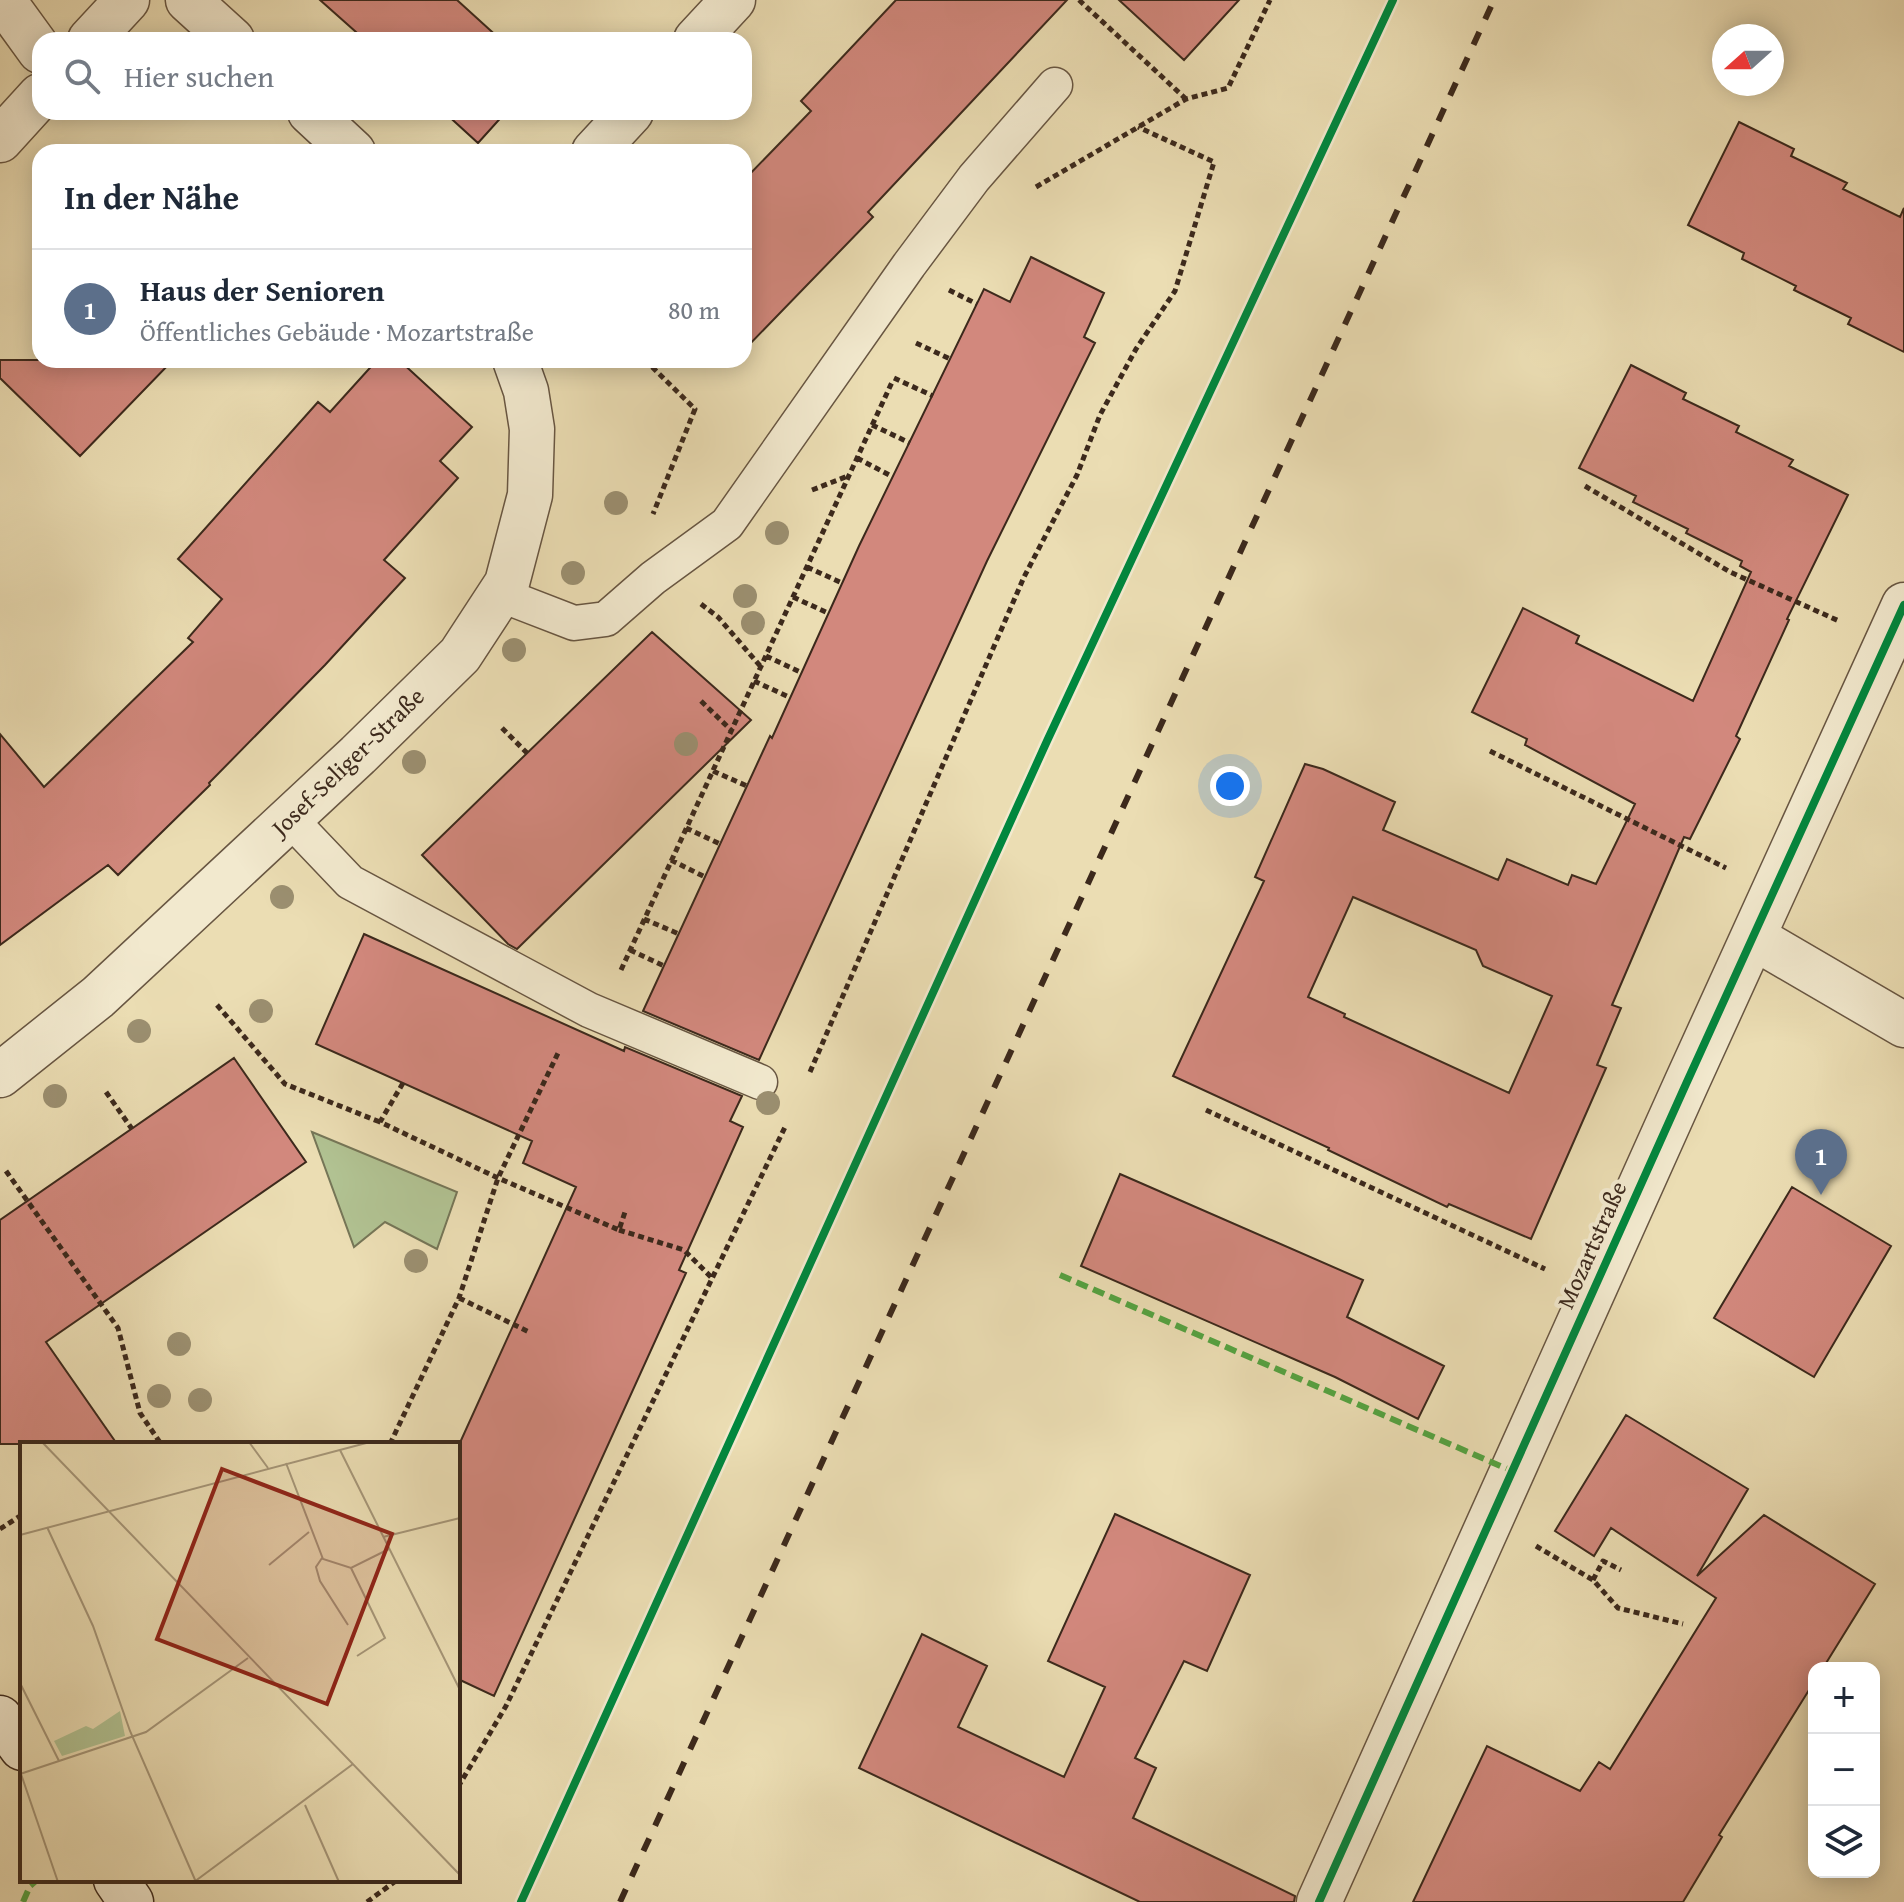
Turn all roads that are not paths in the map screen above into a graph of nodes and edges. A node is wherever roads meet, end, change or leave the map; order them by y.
1 (3, 0) edge
2 (127, 0) edge
3 (188, 0) edge
4 (733, 0) edge
5 (97, 32) edge
6 (223, 32) edge
7 (703, 32) edge
8 (32, 40) edge
9 (1055, 85) dead end
10 (32, 105) edge
11 (319, 120) edge
12 (624, 120) edge
13 (0, 140) edge
14 (344, 144) edge
15 (601, 144) edge
16 (518, 368) edge
17 (499, 594) junction
18 (1904, 605) edge
19 (289, 818) junction
20 (1753, 937) junction
21 (1904, 1025) edge
22 (0, 1075) edge
23 (760, 1082) dead end
24 (0, 1718) edge
25 (20, 1745) edge
26 (117, 1882) edge
27 (131, 1902) edge
28 (1319, 1902) edge

1 - 8 street
2 - 5 street
3 - 6 street
4 - 7 street
9 - 17 lane
10 - 13 street
11 - 14 street
12 - 15 street
16 - 17 street, Josef-Seliger-Straße
17 - 19 street, Josef-Seliger-Straße
18 - 20 street, Mozartstraße
19 - 22 street, Josef-Seliger-Straße
19 - 23 lane
20 - 21 street
20 - 28 street, Mozartstraße
24 - 25 street
26 - 27 street

